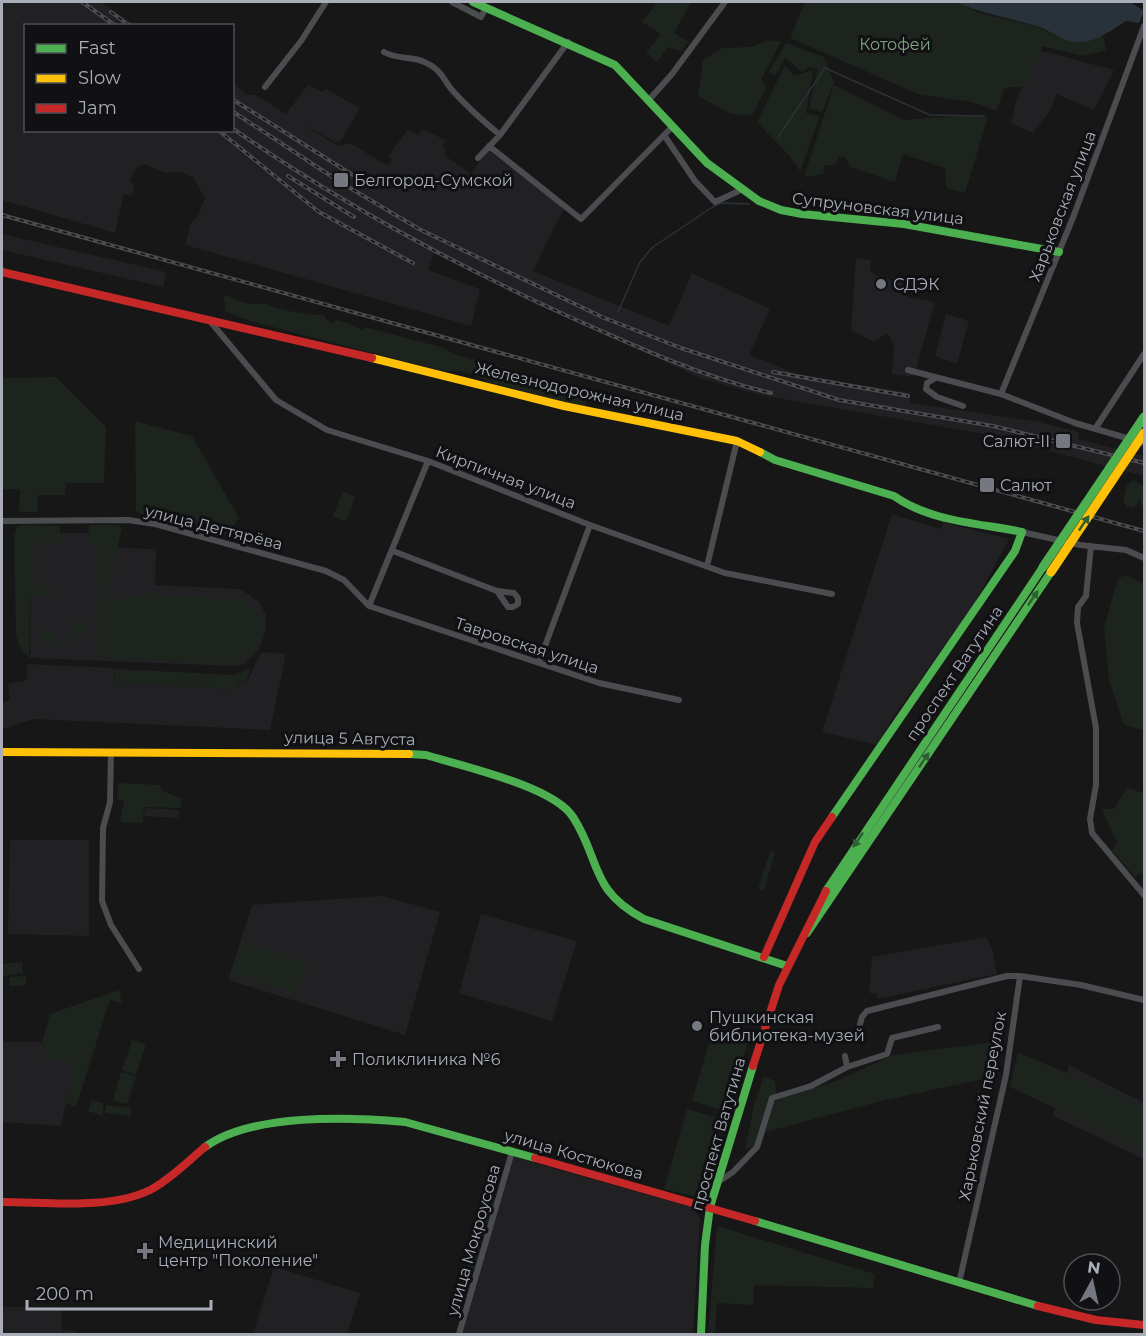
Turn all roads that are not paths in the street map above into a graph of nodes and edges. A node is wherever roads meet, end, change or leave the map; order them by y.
1 (326, 2) edge
2 (452, 2) edge
3 (473, 2) edge
4 (725, 2) edge
5 (486, 8) junction
6 (1144, 26) edge
7 (568, 42) junction
8 (384, 52) dead end
9 (266, 87) dead end
10 (648, 101) junction
11 (672, 127) junction
12 (500, 135) junction
13 (664, 135) junction
14 (489, 146) junction
15 (478, 158) dead end
16 (741, 190) junction
17 (1059, 252) junction
18 (2, 272) edge
19 (208, 319) junction
20 (1144, 354) edge
21 (908, 370) dead end
22 (936, 377) junction
23 (1001, 394) junction
24 (963, 406) dead end
25 (1144, 417) edge
26 (1095, 429) junction
27 (1144, 433) edge
28 (736, 441) junction
29 (1144, 443) edge
30 (428, 461) junction
31 (2, 521) edge
32 (590, 525) junction
33 (1022, 532) junction
34 (1091, 546) junction
35 (393, 551) junction
36 (1144, 558) edge
37 (707, 566) junction
38 (1047, 569) junction
39 (497, 591) dead end
40 (832, 594) dead end
41 (369, 606) junction
42 (539, 662) junction
43 (679, 700) dead end
44 (2, 752) edge
45 (111, 752) junction
46 (1144, 895) edge
47 (764, 957) junction
48 (787, 966) junction
49 (139, 969) dead end
50 (1020, 976) junction
51 (1144, 1000) edge
52 (938, 1027) dead end
53 (856, 1039) dead end
54 (845, 1056) dead end
55 (847, 1067) junction
56 (512, 1152) junction
57 (718, 1182) junction
58 (2, 1202) edge
59 (710, 1207) junction
60 (959, 1283) junction
61 (1144, 1325) edge
62 (459, 1335) edge
63 (701, 1335) edge

1 - 9 street
2 - 5 street
3 - 5 street, Супруновская улица
4 - 10 street
5 - 7 street, Супруновская улица
6 - 17 street, Харьковская улица
7 - 10 street, Супруновская улица
7 - 12 street
8 - 12 street
10 - 11 street, Супруновская улица
11 - 13 street
11 - 16 street, Супруновская улица
12 - 14 street
13 - 14 street
13 - 16 street
14 - 15 street
16 - 17 street, Супруновская улица
17 - 23 street, Харьковская улица
18 - 19 street, Железнодорожная улица
19 - 28 street, Железнодорожная улица
19 - 30 street, Кирпичная улица
20 - 26 street
21 - 22 street
22 - 23 street
22 - 24 street
23 - 26 street
25 - 38 street, проспект Ватутина, bridge
26 - 29 street
38 -> 27 street, проспект Ватутина, bridge
28 - 33 street, Железнодорожная улица
28 - 37 street
30 - 32 street, Кирпичная улица
30 - 35 street
31 - 41 street, улица Дегтярёва
32 - 37 street, Кирпичная улица
32 - 42 street
33 - 34 street, Железнодорожная улица
33 - 47 street
34 - 36 street, Железнодорожная улица
34 - 46 street
35 - 39 street
35 - 41 street
37 - 40 street, Кирпичная улица
38 - 48 street, проспект Ватутина
41 - 42 street, Тавровская улица
42 - 43 street, Тавровская улица
44 - 45 street, улица 5 Августа
45 - 47 street, улица 5 Августа
45 - 49 street
47 - 48 street, улица 5 Августа
48 - 57 street, проспект Ватутина
50 - 51 street
50 - 53 street
50 - 60 street, Харьковский переулок
52 - 55 street
54 - 55 street
55 - 57 street
56 - 58 street, улица Костюкова
56 - 59 street, улица Костюкова
56 - 62 street, улица Мокроусова
57 - 59 street, проспект Ватутина
59 - 60 street, улица Костюкова
59 - 63 street, проспект Ватутина
60 - 61 street, улица Костюкова

